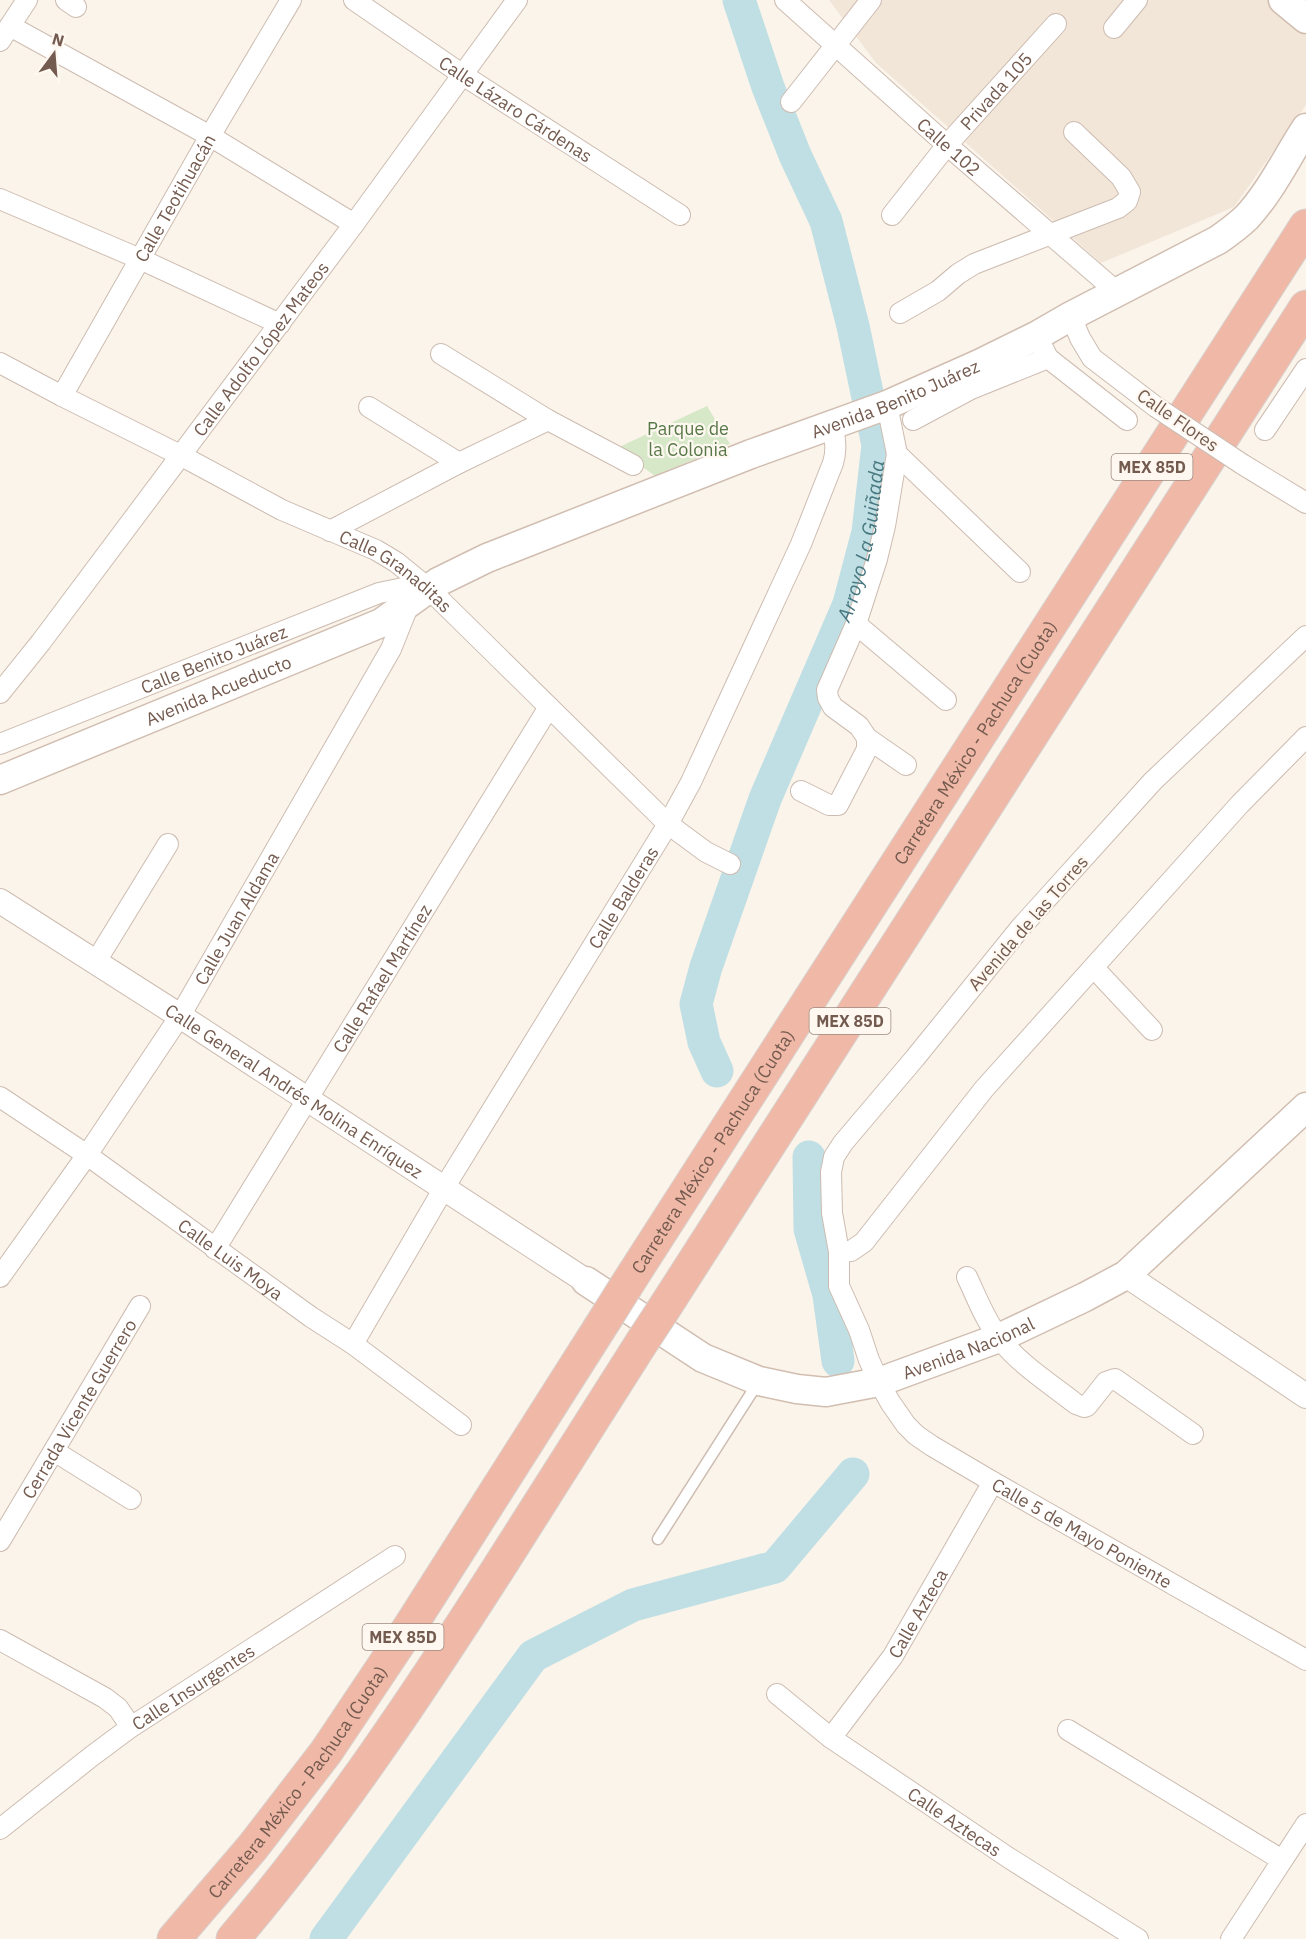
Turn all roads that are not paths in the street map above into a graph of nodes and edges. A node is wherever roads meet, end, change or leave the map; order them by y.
1 (27, 0) edge
2 (291, 0) edge
3 (354, 0) edge
4 (516, 0) edge
5 (785, 0) edge
6 (871, 0) edge
7 (1137, 0) edge
8 (1283, 0) edge
9 (1306, 19) edge
10 (1056, 24) dead end
11 (1114, 28) dead end
12 (5, 34) edge
13 (836, 45) junction
14 (463, 75) junction
15 (791, 102) dead end
16 (1306, 128) edge
17 (1074, 132) dead end
18 (210, 136) junction
19 (946, 145) junction
20 (0, 199) edge
21 (680, 215) dead end
22 (892, 215) dead end
23 (354, 224) junction
24 (1306, 226) edge
25 (1050, 233) junction
26 (140, 259) junction
27 (1117, 292) junction
28 (1306, 307) edge
29 (900, 313) dead end
30 (1071, 316) junction
31 (280, 324) junction
32 (1043, 346) junction
33 (441, 354) dead end
34 (0, 363) edge
35 (1306, 369) edge
36 (62, 396) junction
37 (884, 406) junction
38 (369, 407) dead end
39 (548, 420) junction
40 (914, 420) dead end
41 (1127, 420) dead end
42 (840, 423) junction
43 (1265, 430) dead end
44 (897, 454) junction
45 (180, 455) junction
46 (459, 464) junction
47 (633, 465) dead end
48 (1306, 503) edge
49 (330, 531) junction
50 (1020, 572) dead end
51 (418, 596) junction
52 (856, 624) junction
53 (1306, 636) edge
54 (0, 693) edge
55 (945, 700) dead end
56 (549, 707) junction
57 (1306, 737) edge
58 (867, 738) junction
59 (0, 744) edge
60 (906, 765) dead end
61 (0, 780) edge
62 (801, 791) dead end
63 (668, 824) junction
64 (168, 844) dead end
65 (730, 864) dead end
66 (0, 902) edge
67 (95, 963) junction
68 (1094, 968) junction
69 (180, 1016) junction
70 (1152, 1030) dead end
71 (0, 1097) edge
72 (307, 1099) junction
73 (1306, 1107) edge
74 (87, 1155) junction
75 (444, 1188) junction
76 (215, 1249) junction
77 (839, 1252) junction
78 (1126, 1275) junction
79 (0, 1277) edge
80 (967, 1277) dead end
81 (586, 1281) joint
82 (140, 1306) dead end
83 (999, 1338) junction
84 (352, 1344) junction
85 (759, 1381) junction
86 (879, 1382) junction
87 (1306, 1396) edge
88 (460, 1425) dead end
89 (1194, 1434) dead end
90 (54, 1451) junction
91 (993, 1482) junction
92 (132, 1499) dead end
93 (658, 1539) dead end
94 (0, 1541) edge
95 (395, 1556) dead end
96 (0, 1640) edge
97 (1306, 1660) edge
98 (777, 1694) dead end
99 (131, 1727) junction
100 (1068, 1730) dead end
101 (831, 1738) junction
102 (1306, 1824) edge
103 (0, 1829) edge
104 (1282, 1860) junction
105 (174, 1939) edge
106 (233, 1939) edge
107 (1138, 1939) edge
108 (1231, 1939) edge

1 - 12 street
2 - 18 street, Calle Teotihuacán
3 - 14 street, Calle Lázaro Cárdenas
4 - 14 street, Calle Adolfo López Mateos
5 - 13 street, Calle 102
6 - 13 street
7 - 11 street
8 - 9 main road
10 - 19 street, Privada 105
12 - 18 street
13 - 15 street
13 - 19 street, Calle 102
14 - 21 street, Calle Lázaro Cárdenas
14 - 23 street, Calle Adolfo López Mateos
16 - 27 main road, Avenida Benito Juárez
17 - 25 street
18 - 23 street
18 - 26 street, Calle Teotihuacán
19 - 22 street, Privada 105
19 - 25 street, Calle 102
20 - 26 street
23 - 31 street, Calle Adolfo López Mateos
24 - 105 highway, Carretera México - Pachuca (Cuota) / MEX 85D, bridge
25 - 27 street, Calle 102
25 - 29 street
26 - 31 street
26 - 36 street, Calle Teotihuacán
27 - 30 main road, Avenida Benito Juárez
28 - 106 highway, MEX 85D, bridge
30 - 32 main road, Avenida Benito Juárez
30 - 48 street, Calle Flores, bridge
31 - 45 street, Calle Adolfo López Mateos
32 - 37 main road, Avenida Benito Juárez
32 - 40 street
32 - 41 street
33 - 39 street
34 - 36 street, Calle Granaditas
35 - 43 street
36 - 45 street, Calle Granaditas
37 - 42 main road, Avenida Benito Juárez
37 - 44 street
38 - 46 street
39 - 46 street
39 - 47 street
42 - 51 main road, Avenida Benito Juárez
42 - 63 street, Calle Balderas
44 - 50 street
44 - 52 street
45 - 49 street, Calle Granaditas
45 - 54 street, Calle Adolfo López Mateos
46 - 49 street
49 - 51 street, Calle Granaditas
51 - 56 street, Calle Granaditas
51 - 59 street, Calle Benito Juárez
51 - 61 main road, Avenida Acueducto
51 - 69 street, Calle Juan Aldama
52 - 55 street
52 - 58 street
53 - 77 street, Avenida de las Torres
56 - 63 street, Calle Granaditas
56 - 72 street, Calle Rafael Martínez
57 - 68 street
58 - 60 street
58 - 62 street
63 - 65 street, Calle Granaditas
63 - 75 street, Calle Balderas
64 - 67 street
66 - 67 street, Calle General Andrés Molina Enríquez
67 - 69 street, Calle General Andrés Molina Enríquez
68 - 70 street
68 - 77 street
69 - 72 street, Calle General Andrés Molina Enríquez
69 - 74 street, Calle Juan Aldama
71 - 74 street, Calle Luis Moya
72 - 75 street, Calle General Andrés Molina Enríquez
72 - 76 street, Calle Rafael Martínez
73 - 78 main road, Avenida Nacional
74 - 76 street, Calle Luis Moya
74 - 79 street, Calle Juan Aldama
75 - 81 street, Calle General Andrés Molina Enríquez
75 - 84 street, Calle Balderas
76 - 84 street, Calle Luis Moya
77 - 86 street, Avenida de las Torres
78 - 83 main road, Avenida Nacional
78 - 87 street
80 - 83 street
81 - 85 main road, Avenida Nacional
82 - 90 street, Cerrada Vicente Guerrero
83 - 86 main road, Avenida Nacional
83 - 89 street
84 - 88 street, Calle Luis Moya
85 - 86 main road, Avenida Nacional
85 - 93 lane
86 - 91 street, Calle 5 de Mayo Poniente
90 - 92 street
90 - 94 street, Cerrada Vicente Guerrero
91 - 97 street, Calle 5 de Mayo Poniente
91 - 101 street, Calle Azteca
95 - 99 street, Calle Insurgentes
96 - 99 street
98 - 101 street, Calle Aztecas
99 - 103 street, Calle Insurgentes
100 - 104 street
101 - 107 street, Calle Aztecas
102 - 104 street
104 - 108 street

